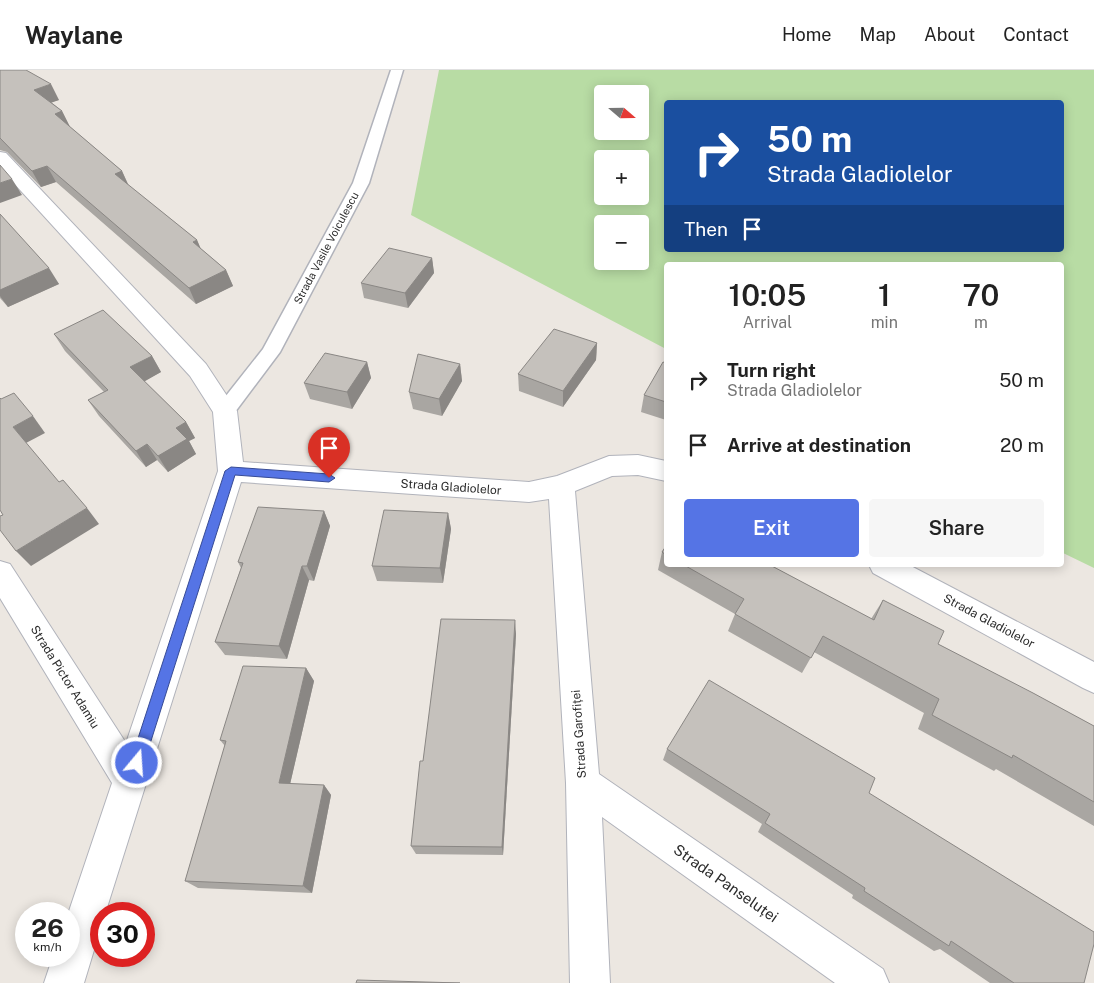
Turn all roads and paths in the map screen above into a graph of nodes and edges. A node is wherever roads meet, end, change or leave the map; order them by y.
1 (397, 70) edge
2 (0, 157) edge
3 (225, 411) junction
4 (231, 471) junction
5 (664, 471) edge
6 (561, 486) junction
7 (887, 567) edge
8 (0, 573) edge
9 (1094, 678) edge
10 (131, 782) junction
11 (583, 783) junction
12 (64, 983) edge
13 (590, 983) edge
14 (868, 983) edge

1 - 3 lane, Strada Vasile Voiculescu
2 - 3 street
3 - 4 street
4 - 6 street, Strada Gladiolelor
4 - 10 street
5 - 6 street, Strada Gladiolelor
6 - 11 street, Strada Garofiței
7 - 9 street, Strada Gladiolelor
8 - 10 street, Strada Pictor Adamiu
10 - 12 street
11 - 13 street, Strada Garofiței
11 - 14 street, Strada Panseluței

